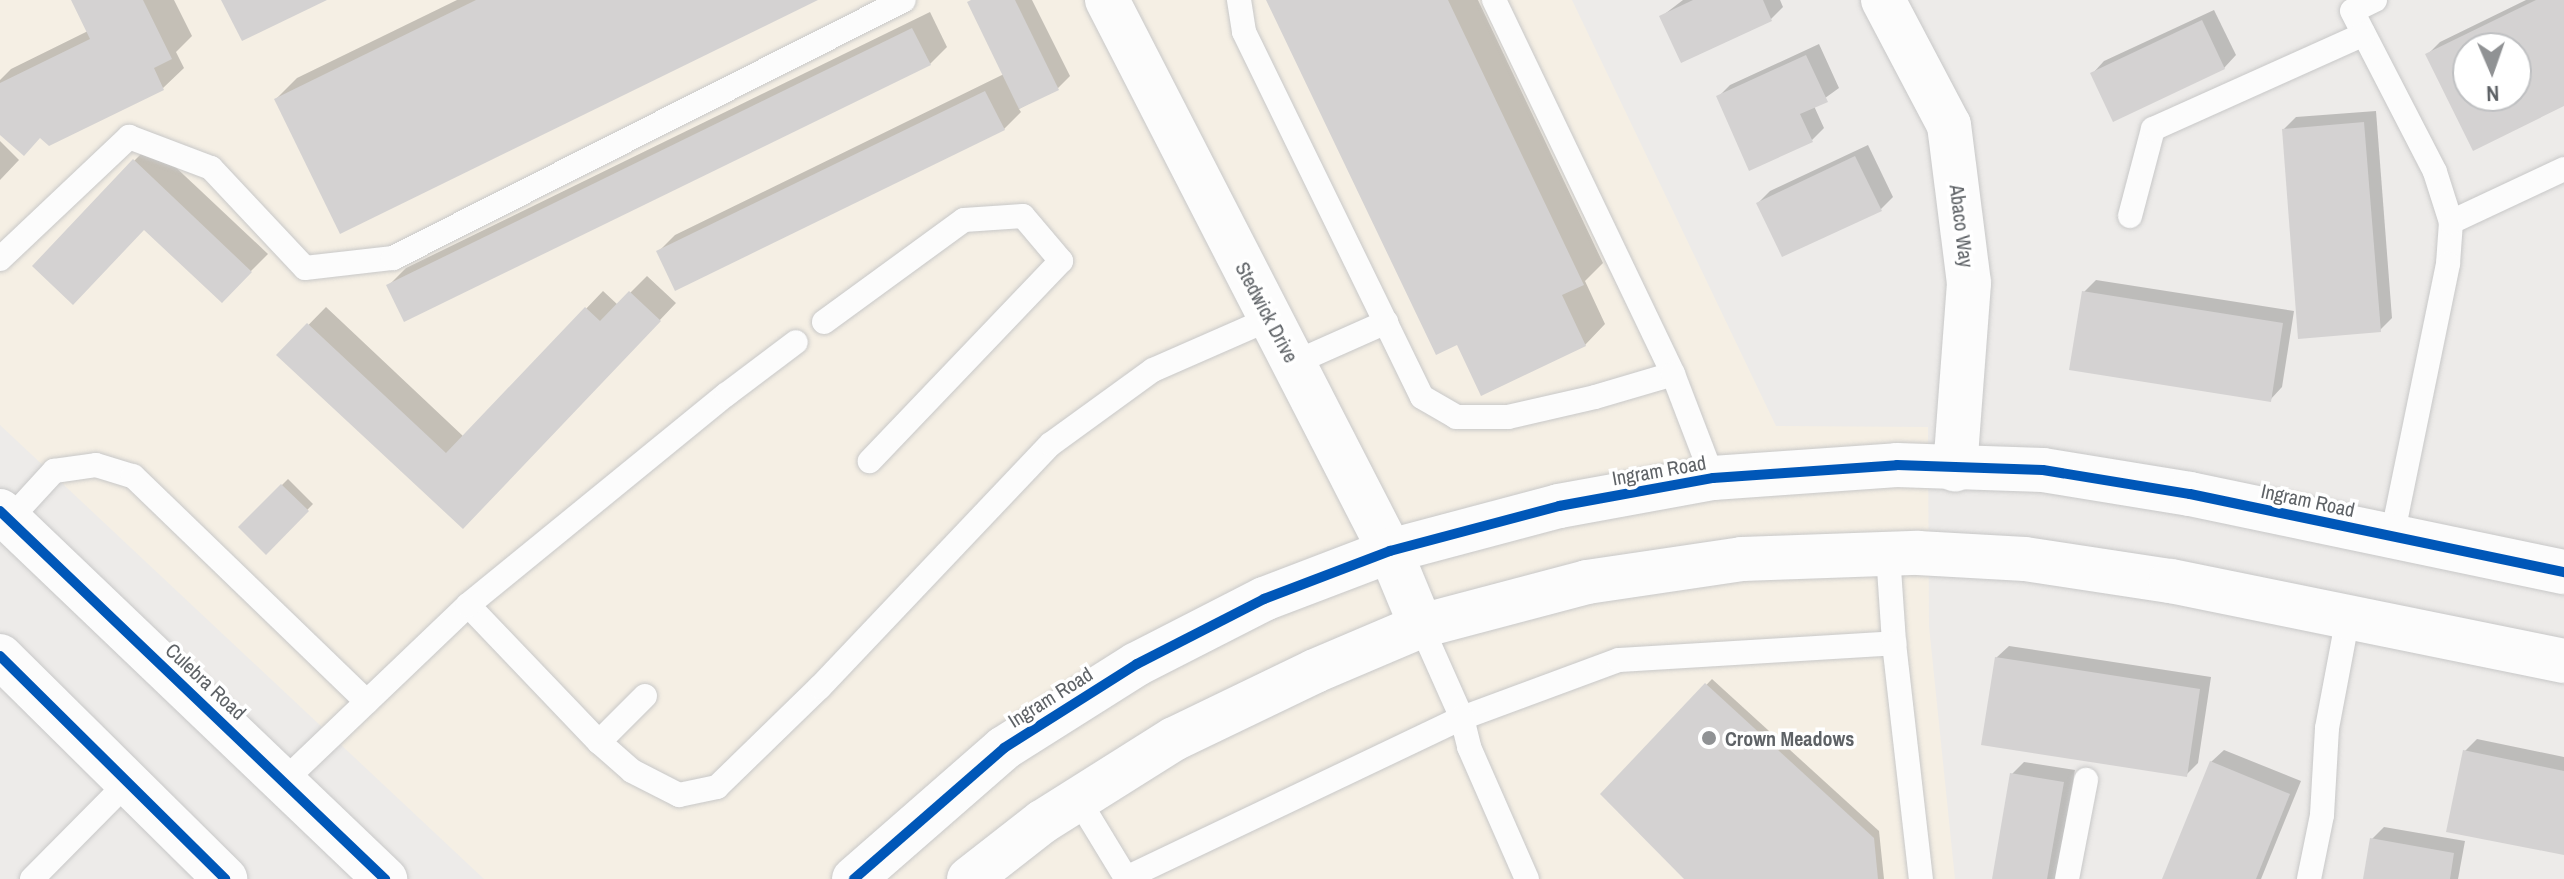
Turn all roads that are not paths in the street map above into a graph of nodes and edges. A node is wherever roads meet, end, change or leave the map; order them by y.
1 (904, 0) edge
2 (1107, 0) edge
3 (1239, 0) edge
4 (1494, 0) edge
5 (1883, 0) edge
6 (2375, 0) edge
7 (2364, 34) junction
8 (2564, 169) edge
9 (2130, 216) dead end
10 (2451, 222) junction
11 (0, 259) edge
12 (1269, 319) junction
13 (824, 322) dead end
14 (1386, 322) junction
15 (796, 342) dead end
16 (1294, 363) junction
17 (1673, 374) junction
18 (870, 461) dead end
19 (1955, 469) junction
20 (1713, 478) junction
21 (5, 515) edge
22 (2392, 536) junction
23 (1390, 551) junction
24 (1888, 554) junction
25 (2564, 572) edge
26 (468, 605) junction
27 (2348, 617) junction
28 (1421, 626) junction
29 (1894, 643) junction
30 (0, 656) edge
31 (2564, 661) edge
32 (645, 696) dead end
33 (367, 702) junction
34 (1462, 718) junction
35 (599, 742) junction
36 (285, 780) junction
37 (2086, 780) dead end
38 (129, 781) junction
39 (1078, 799) junction
40 (32, 879) edge
41 (225, 879) edge
42 (385, 879) edge
43 (854, 879) edge
44 (969, 879) edge
45 (1126, 879) edge
46 (1527, 879) edge
47 (1921, 879) edge
48 (2067, 879) edge
49 (2309, 879) edge

1 - 11 lane
2 - 12 street, Stedwick Drive
3 - 14 lane
4 - 17 lane
5 - 19 street, Abaco Way
6 - 7 lane
7 - 9 lane
7 - 10 lane
8 - 10 lane
10 - 22 lane
12 - 16 street, Stedwick Drive
12 - 35 lane
13 - 18 lane
14 - 16 lane
14 - 17 lane
15 - 26 lane
16 - 23 street, Stedwick Drive
17 - 20 lane
19 - 20 street, Ingram Road
19 - 22 street, Ingram Road
20 - 23 street, Ingram Road
21 - 33 lane
21 - 36 street, Culebra Road
22 - 25 street, Ingram Road
23 - 28 street, Stedwick Drive
23 - 43 street, Ingram Road
24 - 27 street
24 - 28 street
24 - 29 lane
26 - 33 lane
26 - 35 lane
27 - 31 street
27 - 49 lane
28 - 34 lane
28 - 39 street
29 - 34 lane
29 - 47 lane
30 - 38 street
32 - 35 lane
33 - 36 lane
34 - 45 lane
34 - 46 lane
36 - 42 street, Culebra Road
37 - 48 lane
38 - 40 lane
38 - 41 street
39 - 44 street
39 - 45 lane

